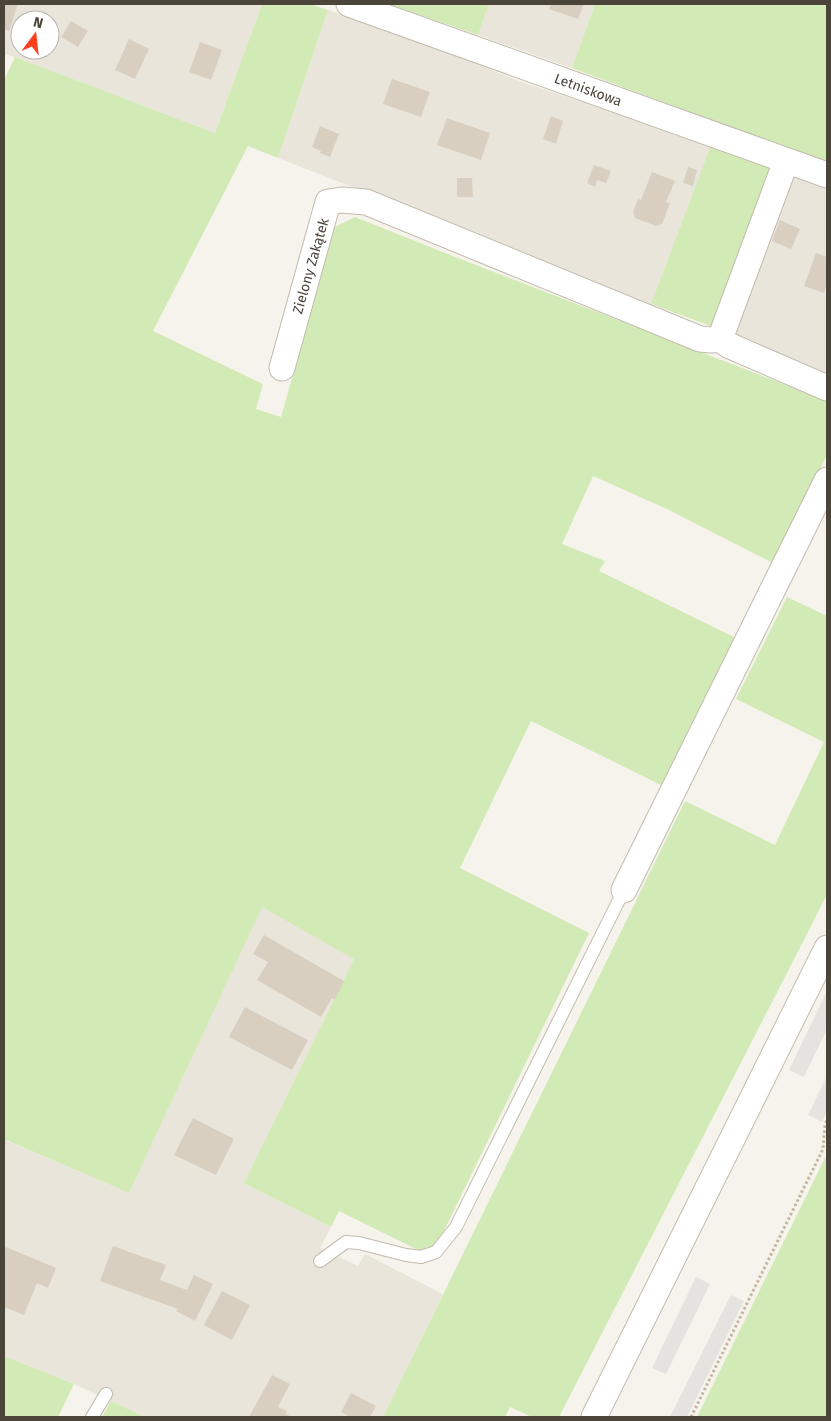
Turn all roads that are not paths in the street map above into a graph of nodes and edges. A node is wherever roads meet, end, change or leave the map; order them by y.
1 (349, 4) edge
2 (786, 160) junction
3 (827, 175) edge
4 (720, 339) junction
5 (282, 368) dead end
6 (827, 388) edge
7 (827, 480) edge
8 (624, 890) joint
9 (827, 948) edge
10 (320, 1261) dead end
11 (106, 1394) dead end
12 (92, 1417) edge
13 (594, 1417) edge

1 - 2 street, Letniskowa
2 - 3 street, Letniskowa
2 - 4 street
4 - 5 street, Zielony Zakątek
4 - 6 street
7 - 8 street
8 - 10 lane
9 - 13 street
11 - 12 lane

